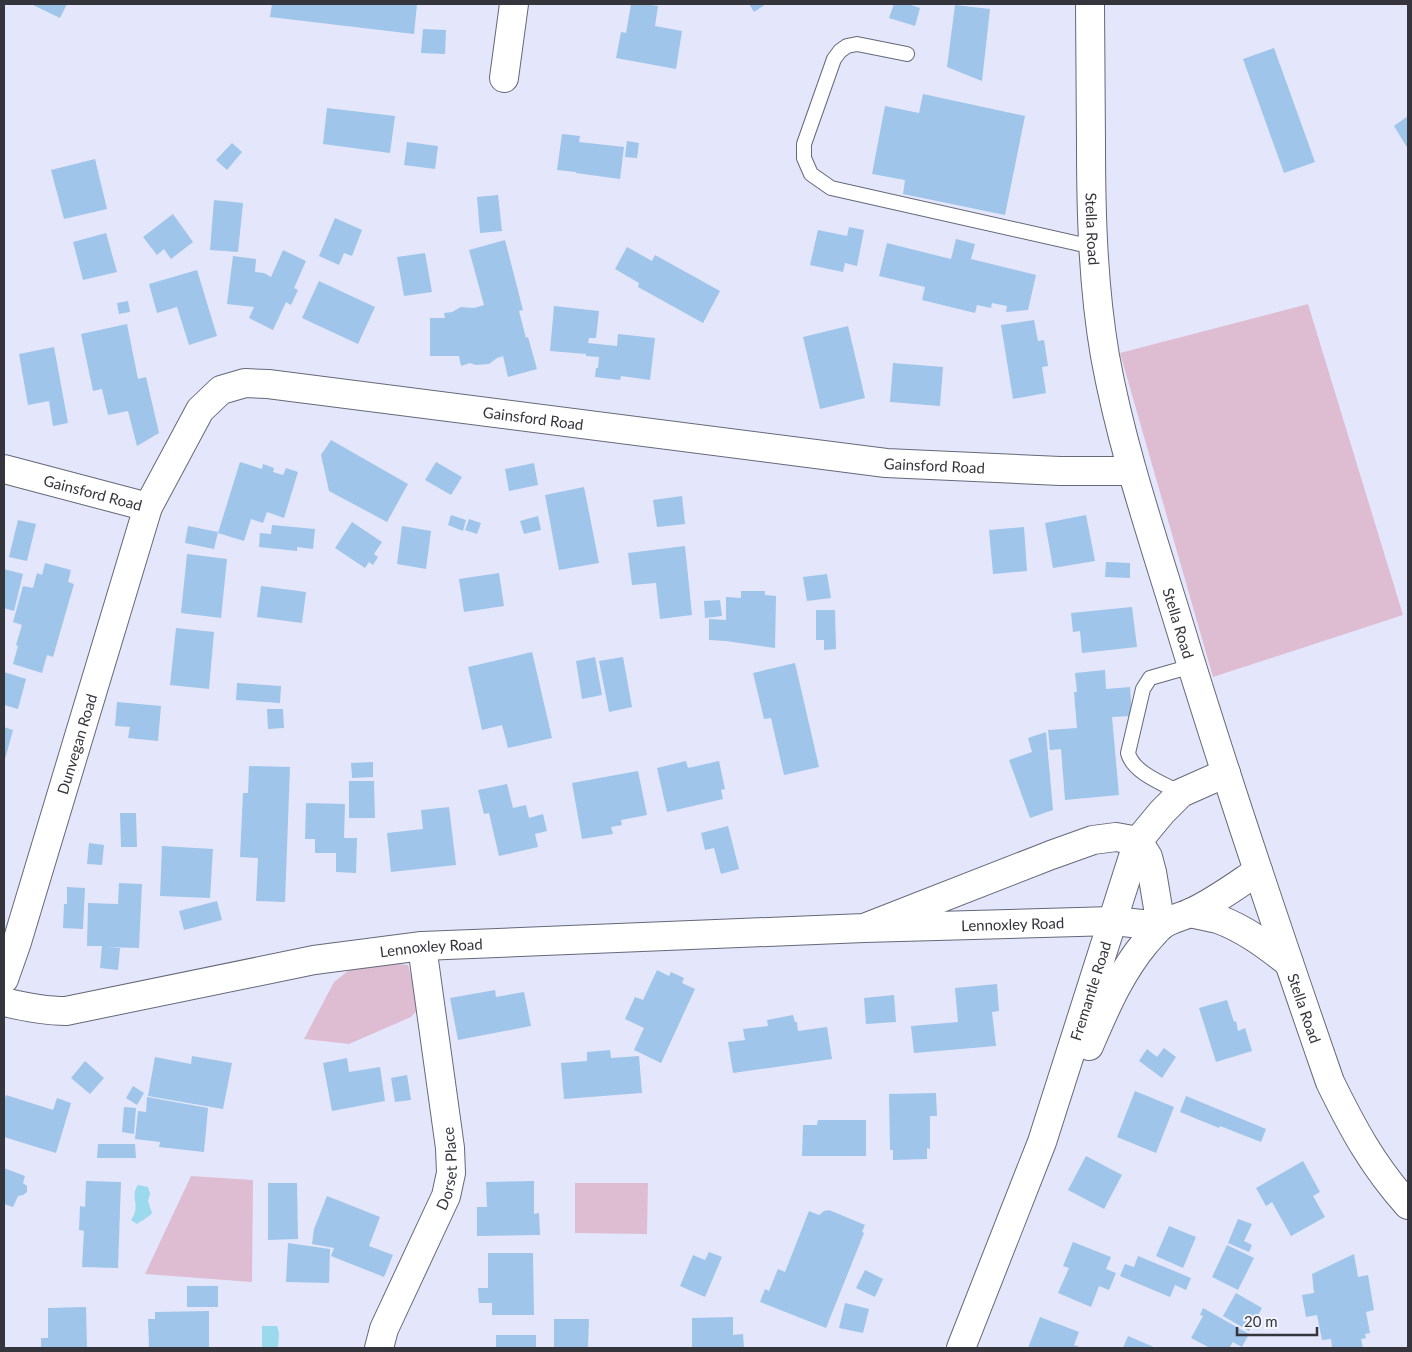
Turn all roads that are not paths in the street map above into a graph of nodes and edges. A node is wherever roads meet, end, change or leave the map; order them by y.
1 (514, 4) edge
2 (1090, 4) edge
3 (907, 54) dead end
4 (504, 78) dead end
5 (1093, 247) junction
6 (4, 470) edge
7 (1132, 471) junction
8 (148, 507) junction
9 (1192, 666) junction
10 (1226, 774) junction
11 (1181, 793) junction
12 (1138, 841) junction
13 (1258, 870) junction
14 (1190, 913) junction
15 (1113, 921) junction
16 (1161, 926) junction
17 (864, 928) junction
18 (422, 946) junction
19 (1289, 963) junction
20 (4, 979) edge
21 (4, 1002) edge
22 (1042, 1142) junction
23 (1408, 1205) edge
24 (379, 1348) edge
25 (961, 1348) edge

1 - 4 street
2 - 5 street, Stella Road
3 - 5 lane
5 - 7 street, Stella Road
6 - 8 street, Gainsford Road
7 - 8 street, Gainsford Road
7 - 9 street, Stella Road
8 - 20 street, Dunvegan Road
9 - 10 street, Stella Road
9 - 11 lane
10 - 11 street
10 - 13 street, Stella Road
11 - 12 street
12 - 15 street, Fremantle Road
12 - 16 street
12 - 17 street, Lennoxley Road
13 - 14 street
13 - 19 street, Stella Road
14 - 16 street
14 - 19 street
15 - 16 street, Lennoxley Road
15 - 17 street, Lennoxley Road
15 - 22 street, Fremantle Road
16 - 22 street, Fremantle Road
17 - 18 street, Lennoxley Road
18 - 21 street, Lennoxley Road
18 - 24 street, Dorset Place
19 - 23 street, Stella Road
22 - 25 street, Fremantle Road

